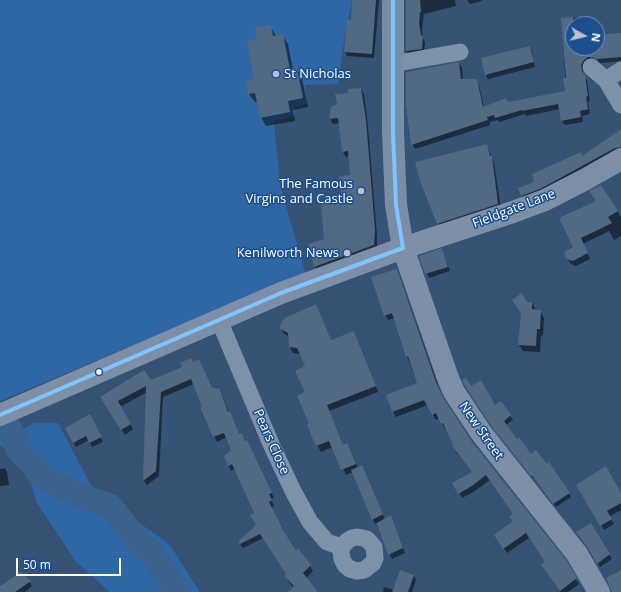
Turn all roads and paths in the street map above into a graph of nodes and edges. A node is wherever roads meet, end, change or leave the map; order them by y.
1 (392, 0) edge
2 (460, 52) dead end
3 (392, 64) junction
4 (591, 67) dead end
5 (621, 70) edge
6 (606, 80) junction
7 (621, 104) edge
8 (621, 159) edge
9 (402, 248) junction
10 (218, 320) junction
11 (0, 415) edge
12 (342, 547) dead end
13 (600, 592) edge

1 - 3 street
2 - 3 street
3 - 9 street
4 - 6 street
5 - 6 street
6 - 7 street
8 - 9 main road, Fieldgate Lane
9 - 10 main road, Fieldgate Lane
9 - 13 main road, New Street
10 - 11 main road, Fieldgate Lane
10 - 12 street, Pears Close

